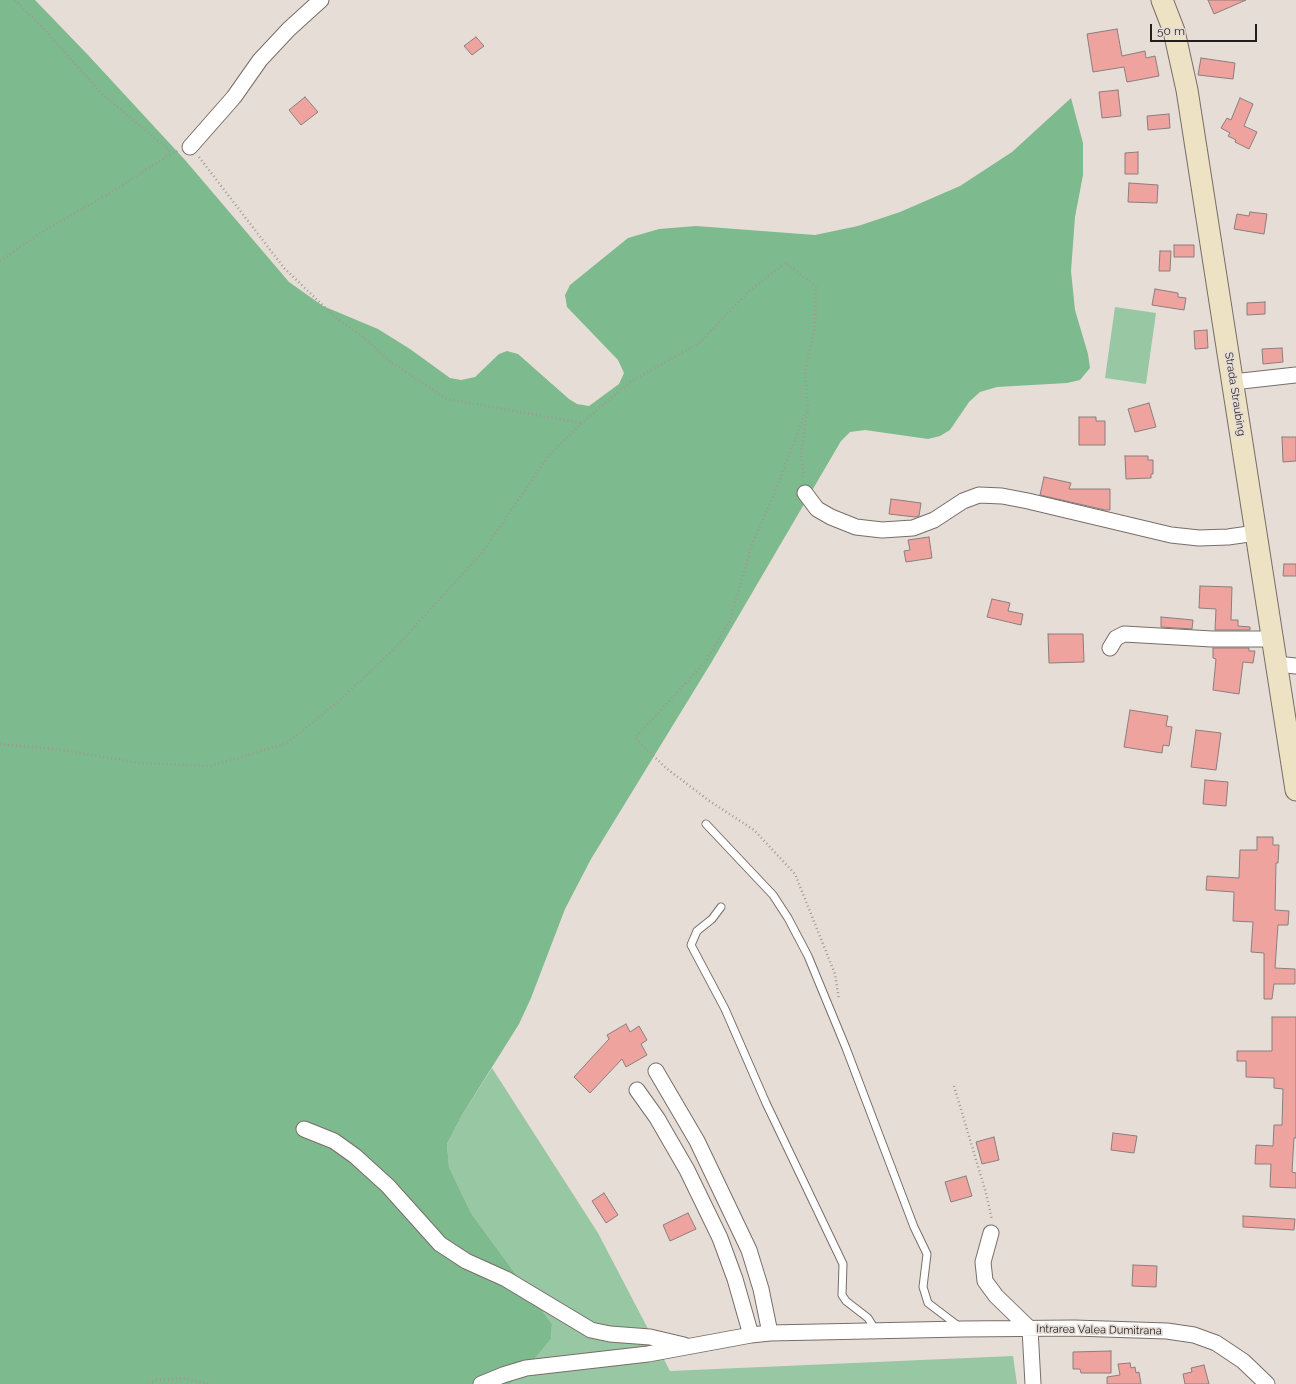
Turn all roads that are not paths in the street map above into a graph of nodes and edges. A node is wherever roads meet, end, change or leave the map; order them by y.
1 (321, 0) edge
2 (1162, 0) edge
3 (190, 147) road end
4 (1296, 375) edge
5 (1233, 382) junction
6 (805, 493) road end
7 (1256, 533) junction
8 (1273, 639) junction
9 (1110, 648) dead end
10 (1286, 665) edge
11 (1296, 790) edge
12 (706, 824) dead end
13 (721, 907) dead end
14 (656, 1071) dead end
15 (637, 1090) dead end
16 (304, 1129) dead end
17 (991, 1233) road end
18 (963, 1329) junction
19 (1030, 1329) junction
20 (876, 1331) junction
21 (770, 1333) junction
22 (751, 1335) junction
23 (689, 1346) junction
24 (481, 1384) edge
25 (1033, 1384) edge
26 (1267, 1384) edge

1 - 3 street
2 - 5 main road, Strada Straubing
4 - 5 street
5 - 7 main road, Strada Straubing
6 - 7 street
7 - 8 main road, Strada Straubing
8 - 9 street
8 - 10 main road, Strada Straubing
10 - 11 main road, Strada Straubing
12 - 18 lane
13 - 20 lane
14 - 21 street
15 - 22 street
16 - 23 street
17 - 19 street, Intrarea Valea Dumitrana
18 - 19 street
18 - 20 street
19 - 25 street
19 - 26 street, Intrarea Valea Dumitrana
20 - 21 street
21 - 22 street
22 - 23 street
23 - 24 street

